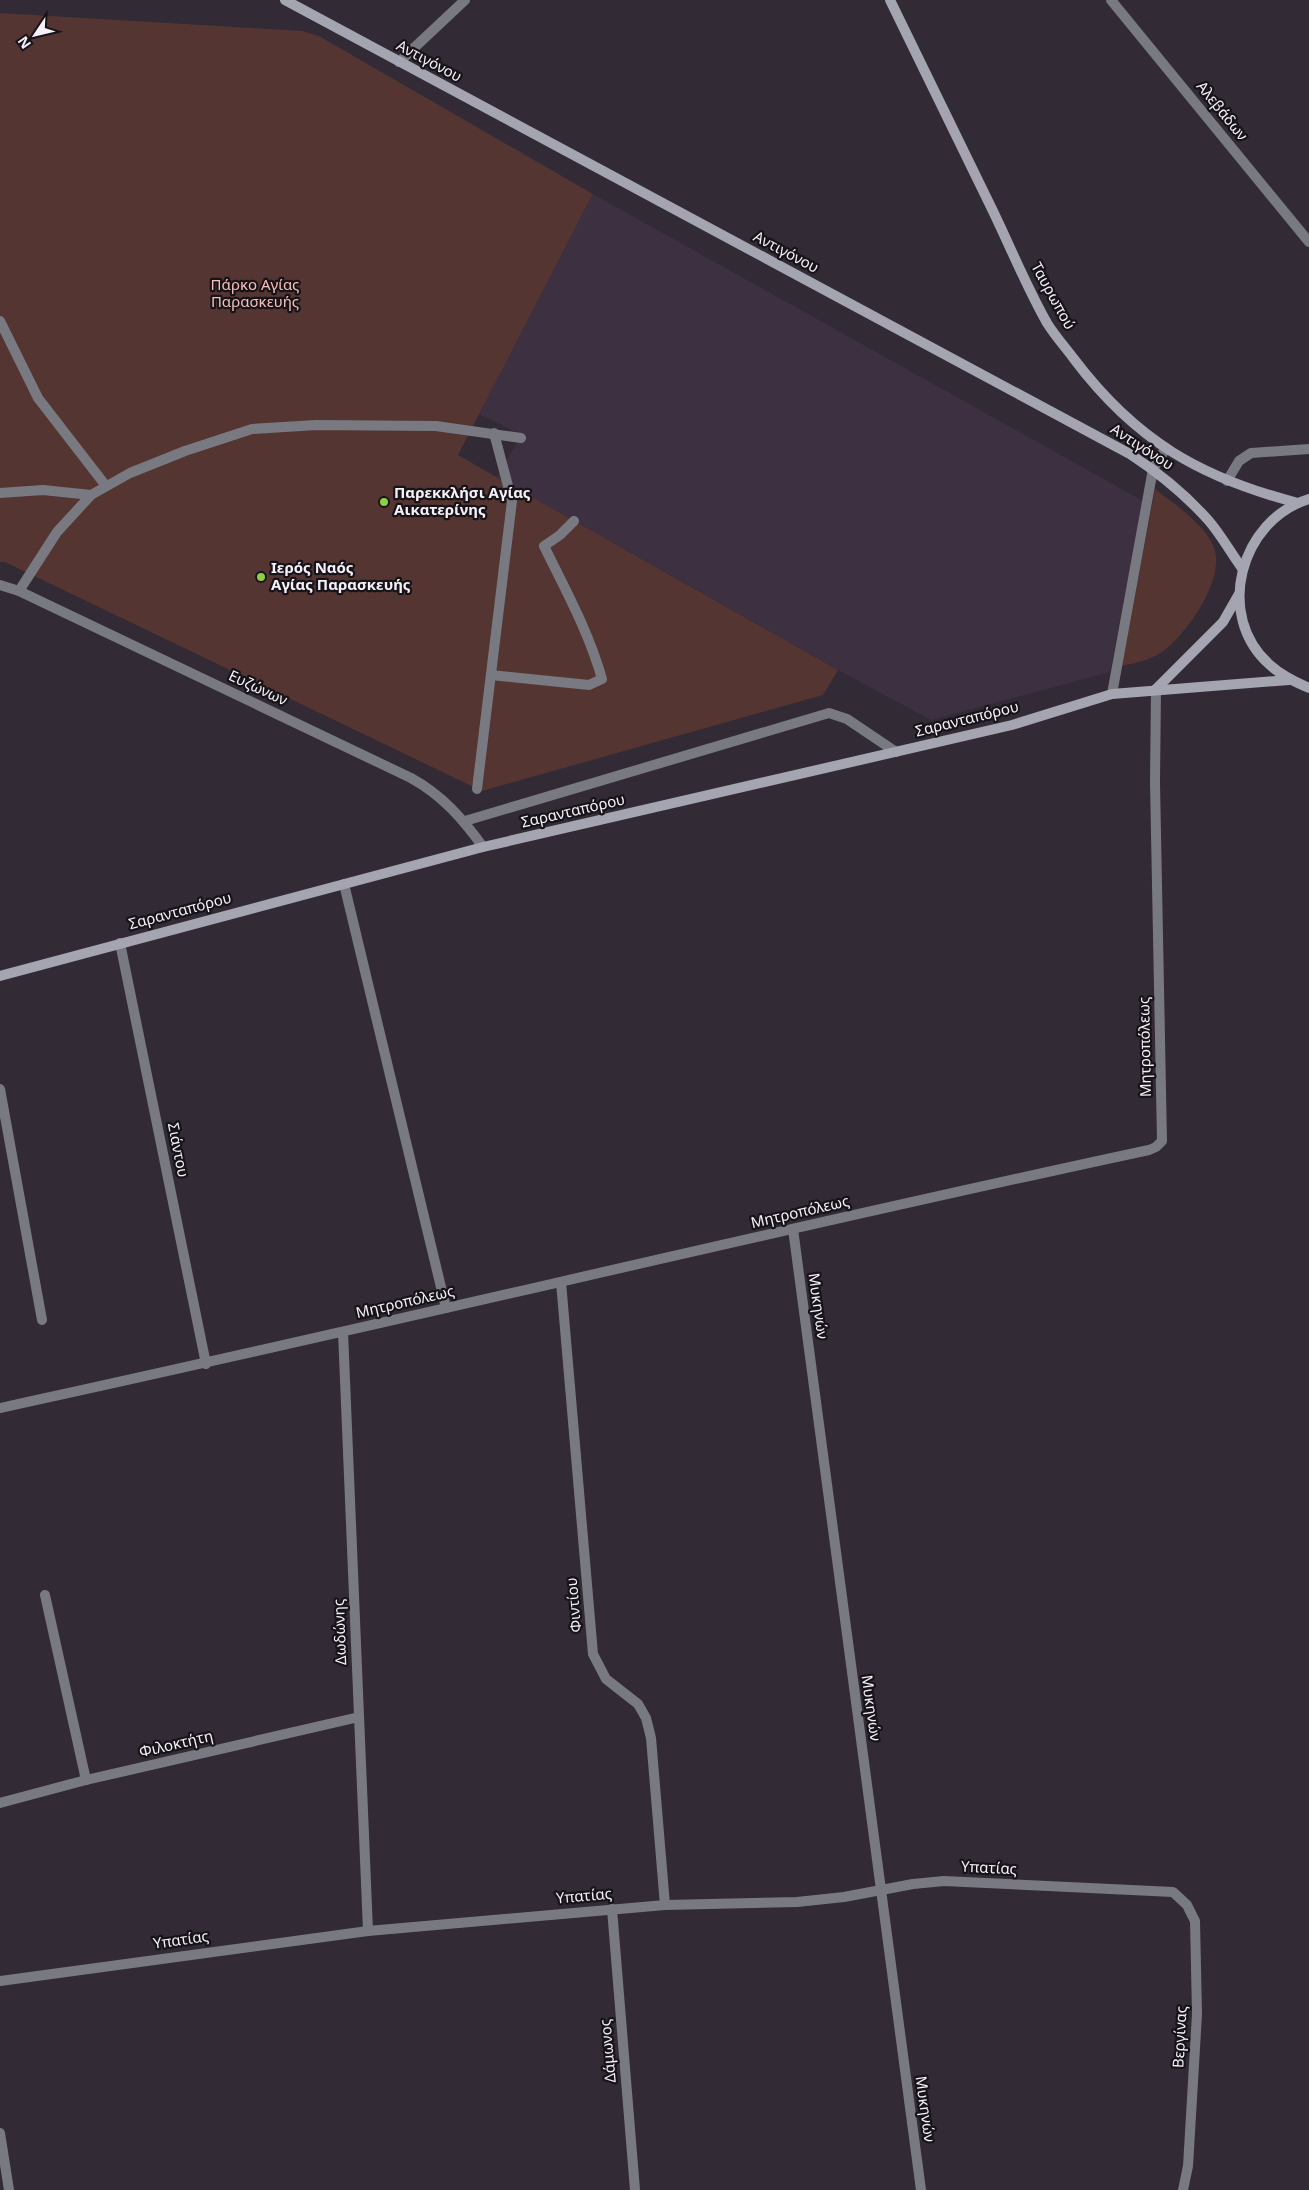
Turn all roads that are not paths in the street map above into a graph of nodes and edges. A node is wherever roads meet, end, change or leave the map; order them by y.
1 (285, 0) edge
2 (465, 0) edge
3 (890, 0) edge
4 (1110, 0) edge
5 (399, 62) junction
6 (1309, 242) edge
7 (0, 321) edge
8 (494, 433) junction
9 (521, 438) dead end
10 (1166, 448) junction
11 (1309, 449) edge
12 (1153, 469) junction
13 (1227, 481) junction
14 (106, 486) junction
15 (0, 493) edge
16 (90, 495) junction
17 (1309, 499) edge
18 (1298, 502) junction
19 (574, 521) dead end
20 (1242, 568) junction
21 (0, 585) edge
22 (19, 591) junction
23 (1239, 594) junction
24 (491, 675) junction
25 (1289, 680) junction
26 (1309, 688) edge
27 (1156, 689) junction
28 (1112, 694) junction
29 (896, 752) junction
30 (477, 789) dead end
31 (464, 821) junction
32 (483, 847) junction
33 (344, 884) junction
34 (120, 943) junction
35 (0, 976) edge
36 (0, 1089) edge
37 (792, 1229) junction
38 (561, 1282) junction
39 (446, 1308) junction
40 (42, 1320) dead end
41 (342, 1332) junction
42 (206, 1364) junction
43 (0, 1408) edge
44 (45, 1595) dead end
45 (359, 1717) junction
46 (86, 1780) junction
47 (0, 1803) edge
48 (880, 1891) junction
49 (1173, 1892) joint
50 (665, 1905) junction
51 (612, 1909) junction
52 (368, 1931) junction
53 (0, 1981) edge
54 (0, 2133) edge
55 (2, 2155) edge
56 (9, 2190) edge
57 (634, 2190) edge
58 (921, 2190) edge
59 (1183, 2190) edge

1 - 5 main road, Αντιγόνου
2 - 5 street
3 - 10 main road, Ταυρωπού
4 - 6 street, Αλεβάδων
5 - 12 main road, Αντιγόνου
7 - 14 street
8 - 9 street
8 - 14 street
8 - 24 street
10 - 12 street
10 - 13 main road, Ταυρωπού
11 - 13 street
12 - 20 main road, Αντιγόνου
12 - 28 street
13 - 18 main road, Ταυρωπού
14 - 16 street
15 - 16 street
16 - 22 street
17 - 18 main road
18 - 20 main road
19 - 24 street
20 - 23 main road
21 - 22 street, Ευζώνων
22 - 31 street, Ευζώνων
23 - 25 main road
23 - 27 main road
24 - 30 street
25 - 26 main road
25 - 27 main road, Σαρανταπόρου
27 - 28 main road, Σαρανταπόρου
27 - 37 street, Μητροπόλεως
28 - 29 main road, Σαρανταπόρου
29 - 31 street
29 - 32 main road, Σαρανταπόρου
31 - 32 street, Ευζώνων
32 - 33 main road, Σαρανταπόρου
33 - 34 main road, Σαρανταπόρου
33 - 39 street
34 - 35 main road, Σαρανταπόρου
34 - 42 street, Σιάντου
36 - 40 street
37 - 38 street, Μητροπόλεως
37 - 48 street, Μυκηνών
38 - 39 street, Μητροπόλεως
38 - 50 street, Φιντίου
39 - 41 street, Μητροπόλεως
41 - 42 street, Μητροπόλεως
41 - 45 street, Δωδώνης
42 - 43 street, Μητροπόλεως
44 - 46 street
45 - 46 street, Φιλοκτήτη
45 - 52 street, Δωδώνης
46 - 47 street, Φιλοκτήτη
48 - 49 street, Υπατίας
48 - 50 street, Υπατίας
48 - 58 street, Μυκηνών
49 - 59 street, Βεργίνας
50 - 51 street, Υπατίας
51 - 52 street, Υπατίας
51 - 57 street, Δάμωνος
52 - 53 street, Υπατίας
54 - 55 street
55 - 56 street

